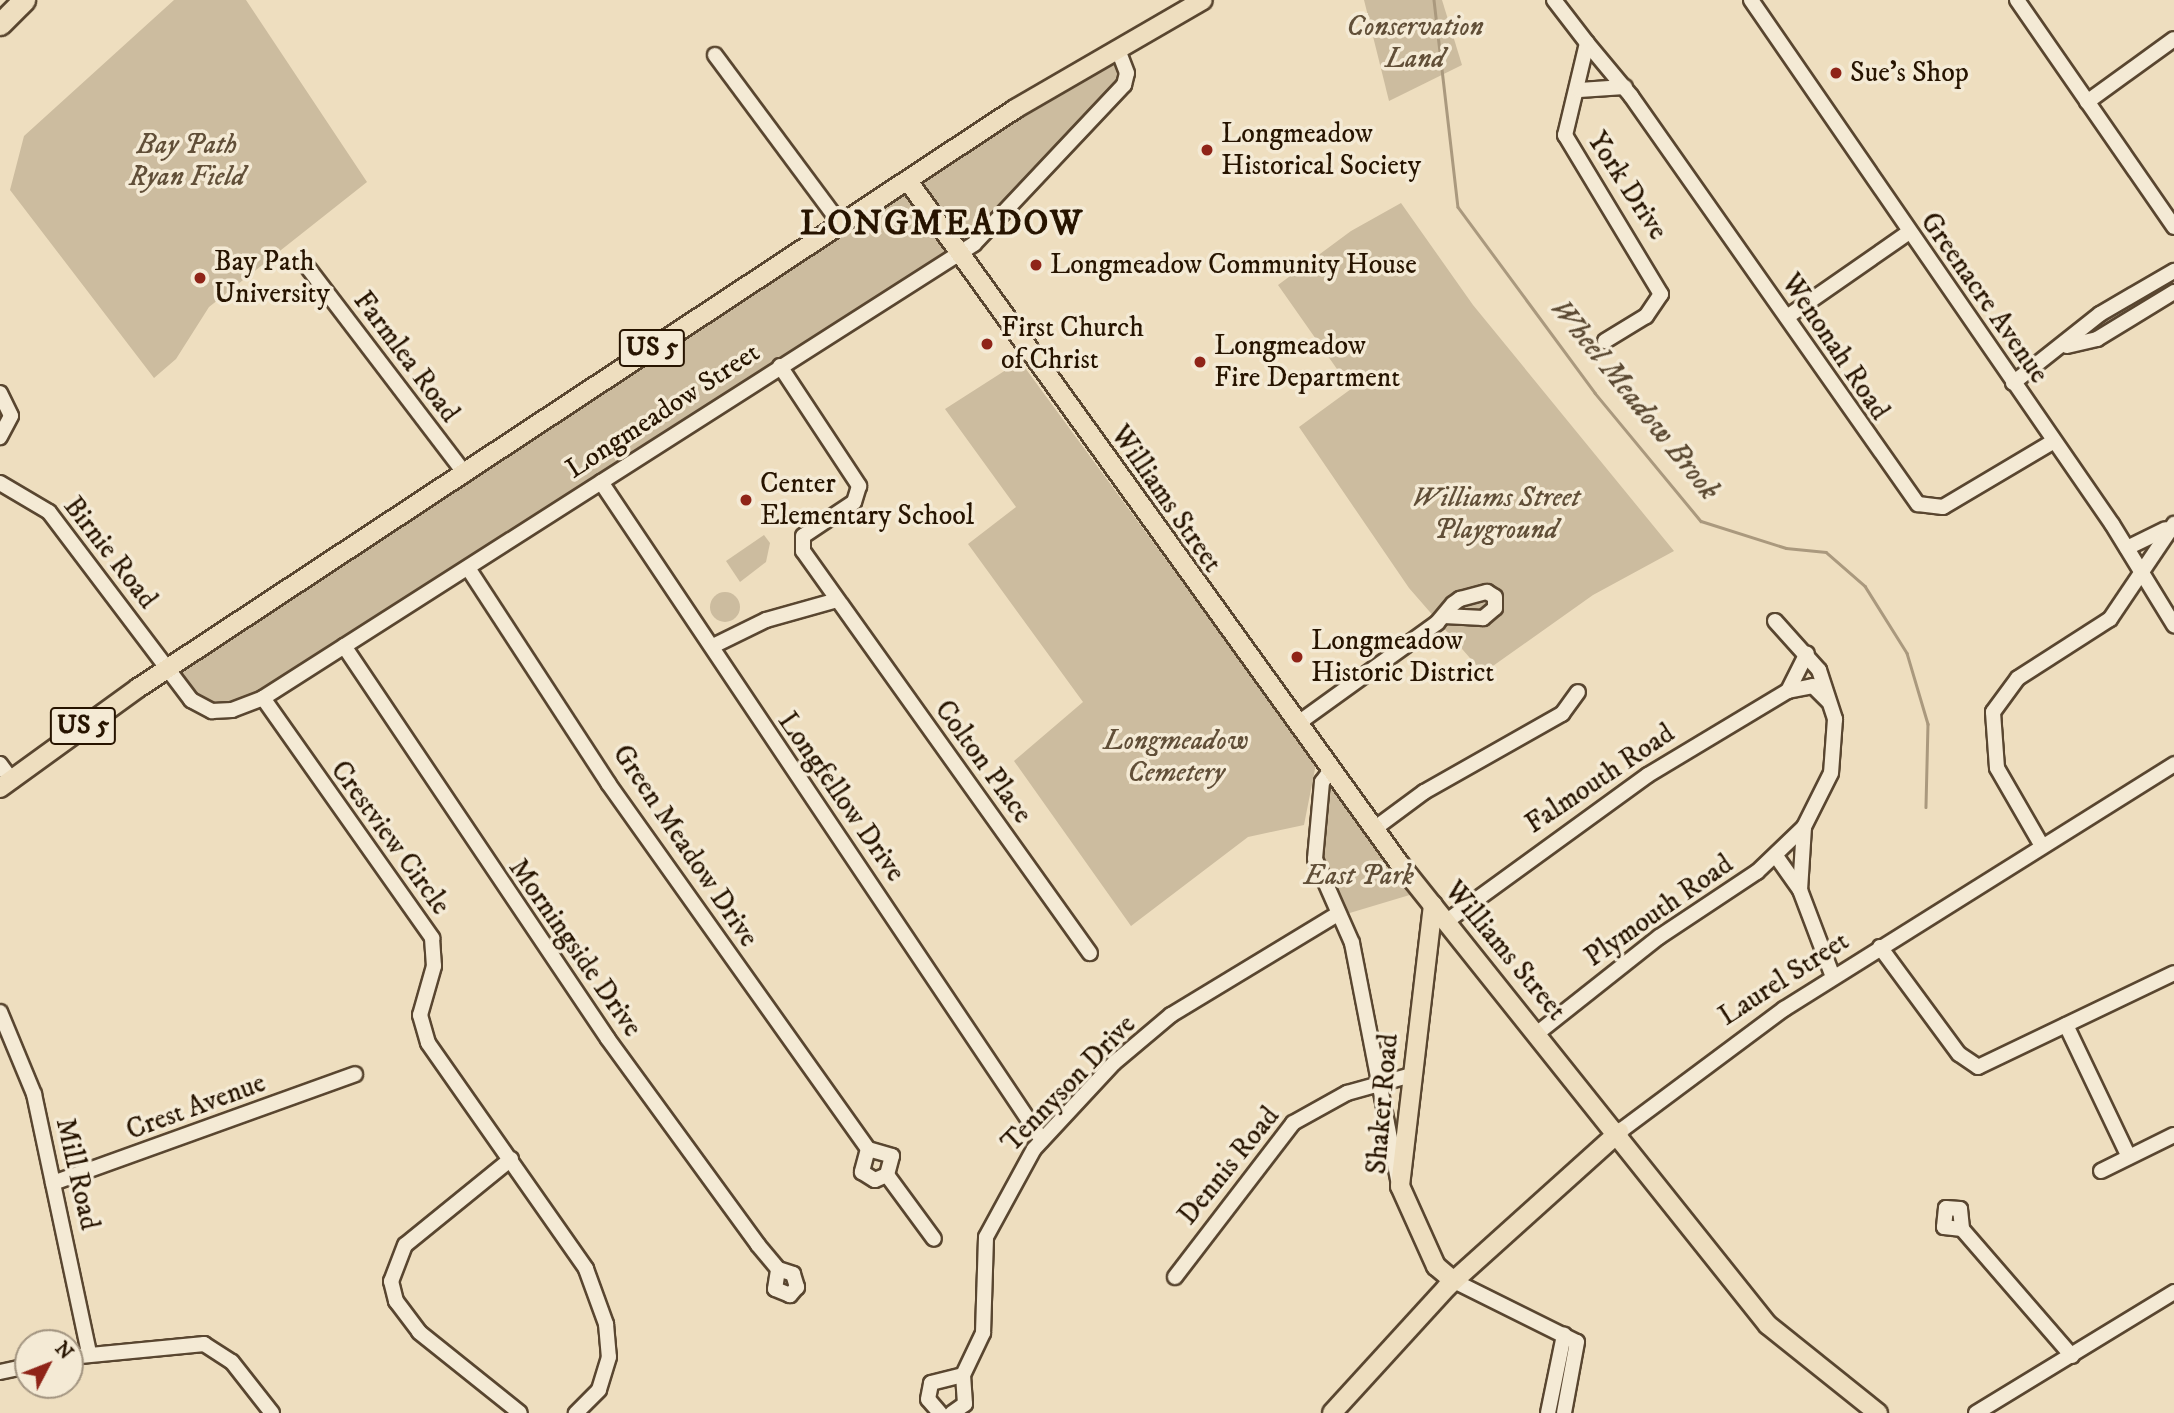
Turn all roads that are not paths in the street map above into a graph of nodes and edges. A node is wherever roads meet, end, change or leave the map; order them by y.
1 (24, 0) edge
2 (1554, 0) edge
3 (1751, 0) edge
4 (2018, 0) edge
5 (1191, 3) edge
6 (0, 24) edge
7 (2174, 38) edge
8 (1587, 43) junction
9 (1118, 50) junction
10 (715, 55) dead end
11 (1625, 87) junction
12 (1579, 90) junction
13 (2087, 102) junction
14 (908, 181) junction
15 (842, 226) junction
16 (2174, 227) edge
17 (1908, 233) junction
18 (960, 253) junction
19 (309, 269) dead end
20 (2174, 271) edge
21 (2174, 292) edge
22 (1787, 317) junction
23 (1605, 341) dead end
24 (2067, 345) junction
25 (780, 366) junction
26 (2013, 383) junction
27 (0, 393) edge
28 (0, 437) edge
29 (2054, 441) junction
30 (465, 474) junction
31 (601, 482) junction
32 (0, 483) edge
33 (2170, 526) edge
34 (2127, 548) junction
35 (468, 568) junction
36 (2141, 568) junction
37 (837, 600) junction
38 (1444, 616) dead end
39 (1775, 621) dead end
40 (2174, 625) edge
41 (344, 646) junction
42 (713, 646) junction
43 (1807, 653) junction
44 (168, 668) junction
45 (1788, 691) junction
46 (1578, 692) dead end
47 (263, 698) junction
48 (1833, 710) junction
49 (1297, 724) junction
50 (0, 764) edge
51 (2174, 764) edge
52 (1331, 771) junction
53 (6, 784) edge
54 (1804, 827) junction
55 (1374, 829) junction
56 (2042, 846) junction
57 (1776, 856) junction
58 (1800, 890) junction
59 (1433, 905) junction
60 (1338, 914) junction
61 (1447, 921) junction
62 (1880, 947) junction
63 (1090, 953) dead end
64 (2174, 973) edge
65 (1833, 977) junction
66 (0, 1012) edge
67 (2066, 1025) junction
68 (1539, 1032) junction
69 (355, 1074) dead end
70 (1412, 1075) junction
71 (1379, 1082) junction
72 (1619, 1132) junction
73 (2174, 1135) edge
74 (1041, 1140) junction
75 (868, 1149) junction
76 (2129, 1157) junction
77 (511, 1159) junction
78 (2101, 1171) dead end
79 (887, 1175) junction
80 (54, 1183) junction
81 (1400, 1186) junction
82 (1962, 1229) dead end
83 (934, 1239) dead end
84 (778, 1269) dead end
85 (1175, 1277) dead end
86 (1454, 1281) junction
87 (2174, 1292) edge
88 (1564, 1335) junction
89 (89, 1353) junction
90 (84, 1354) edge
91 (2072, 1356) junction
92 (962, 1376) junction
93 (253, 1396) junction
94 (251, 1413) edge
95 (272, 1413) edge
96 (520, 1413) edge
97 (576, 1413) edge
98 (940, 1413) edge
99 (952, 1413) edge
100 (1332, 1413) edge
101 (1548, 1413) edge
102 (1564, 1413) edge
103 (1878, 1413) edge
104 (1976, 1413) edge

1 - 6 highway
2 - 8 street
3 - 17 street, Greenacre Avenue
4 - 13 street
5 - 9 main road, Longmeadow Street / US 5
7 - 13 street
8 - 11 street, Wenonah Road
8 - 12 street, York Drive
9 - 14 main road, Longmeadow Street / US 5
9 - 18 street, Longmeadow Street
10 - 15 street
11 - 12 street
11 - 22 street, Wenonah Road
12 - 23 street, York Drive
13 - 16 street
14 - 15 main road, Longmeadow Street / US 5
14 - 18 main road, Williams Street
15 - 30 main road, Longmeadow Street / US 5
17 - 22 street
17 - 26 street, Greenacre Avenue
18 - 25 street, Longmeadow Street
18 - 49 main road, Williams Street
19 - 30 street, Farmlea Road
20 - 24 street
21 - 24 street
22 - 29 street, Wenonah Road
24 - 26 street
25 - 31 street, Longmeadow Street
25 - 37 street, Colton Place
26 - 29 street, Greenacre Avenue
27 - 28 street
29 - 34 street, Greenacre Avenue
30 - 44 main road, Longmeadow Street / US 5
31 - 35 street, Longmeadow Street
31 - 42 street, Longfellow Drive
32 - 44 street, Birnie Road
33 - 34 street
33 - 36 street
34 - 36 street, Greenacre Avenue
35 - 41 street, Longmeadow Street
35 - 75 street, Green Meadow Drive
36 - 40 street, Greenacre Avenue
36 - 56 street
37 - 42 street
37 - 63 street, Colton Place
38 - 49 street
39 - 43 street
41 - 47 street, Longmeadow Street
41 - 84 street, Morningside Drive
42 - 74 street, Longfellow Drive
43 - 45 street
43 - 48 street
44 - 47 street, Longmeadow Street
44 - 53 main road, Longmeadow Street / US 5
45 - 48 street
45 - 61 street, Falmouth Road
46 - 55 street
47 - 77 street, Crestview Circle
48 - 54 street
49 - 52 main road, Williams Street
50 - 53 street
51 - 56 street, Laurel Street
52 - 55 main road, Williams Street
52 - 60 street
54 - 57 street, Plymouth Road
54 - 58 street
55 - 59 main road, Williams Street
56 - 62 street, Laurel Street
57 - 58 street
57 - 68 street, Plymouth Road
58 - 65 street
59 - 61 main road, Williams Street
59 - 70 main road, Shaker Road
60 - 71 street
60 - 74 street, Tennyson Drive
61 - 68 main road, Williams Street
62 - 65 street, Laurel Street
62 - 67 street
64 - 67 street
65 - 72 street, Laurel Street
66 - 80 street, Mill Road
67 - 76 street
68 - 72 main road, Williams Street
69 - 80 street, Crest Avenue
70 - 71 street, Dennis Road
70 - 81 main road, Shaker Road
71 - 81 street
71 - 85 street, Dennis Road
72 - 86 main road, Laurel Street
72 - 103 main road, Williams Street
73 - 76 street
74 - 92 street, Tennyson Drive
75 - 79 street, Green Meadow Drive
75 - 79 street, Green Meadow Drive
76 - 78 street
77 - 96 street
77 - 97 street, Crestview Circle
79 - 83 street, Green Meadow Drive
80 - 89 street, Mill Road
81 - 86 main road, Shaker Road
82 - 91 street
86 - 88 street
86 - 100 main road
87 - 91 street
88 - 101 street
88 - 102 street
89 - 90 street
89 - 93 street
91 - 104 street
92 - 98 street
92 - 99 street, Tennyson Drive
93 - 94 street
93 - 95 street

